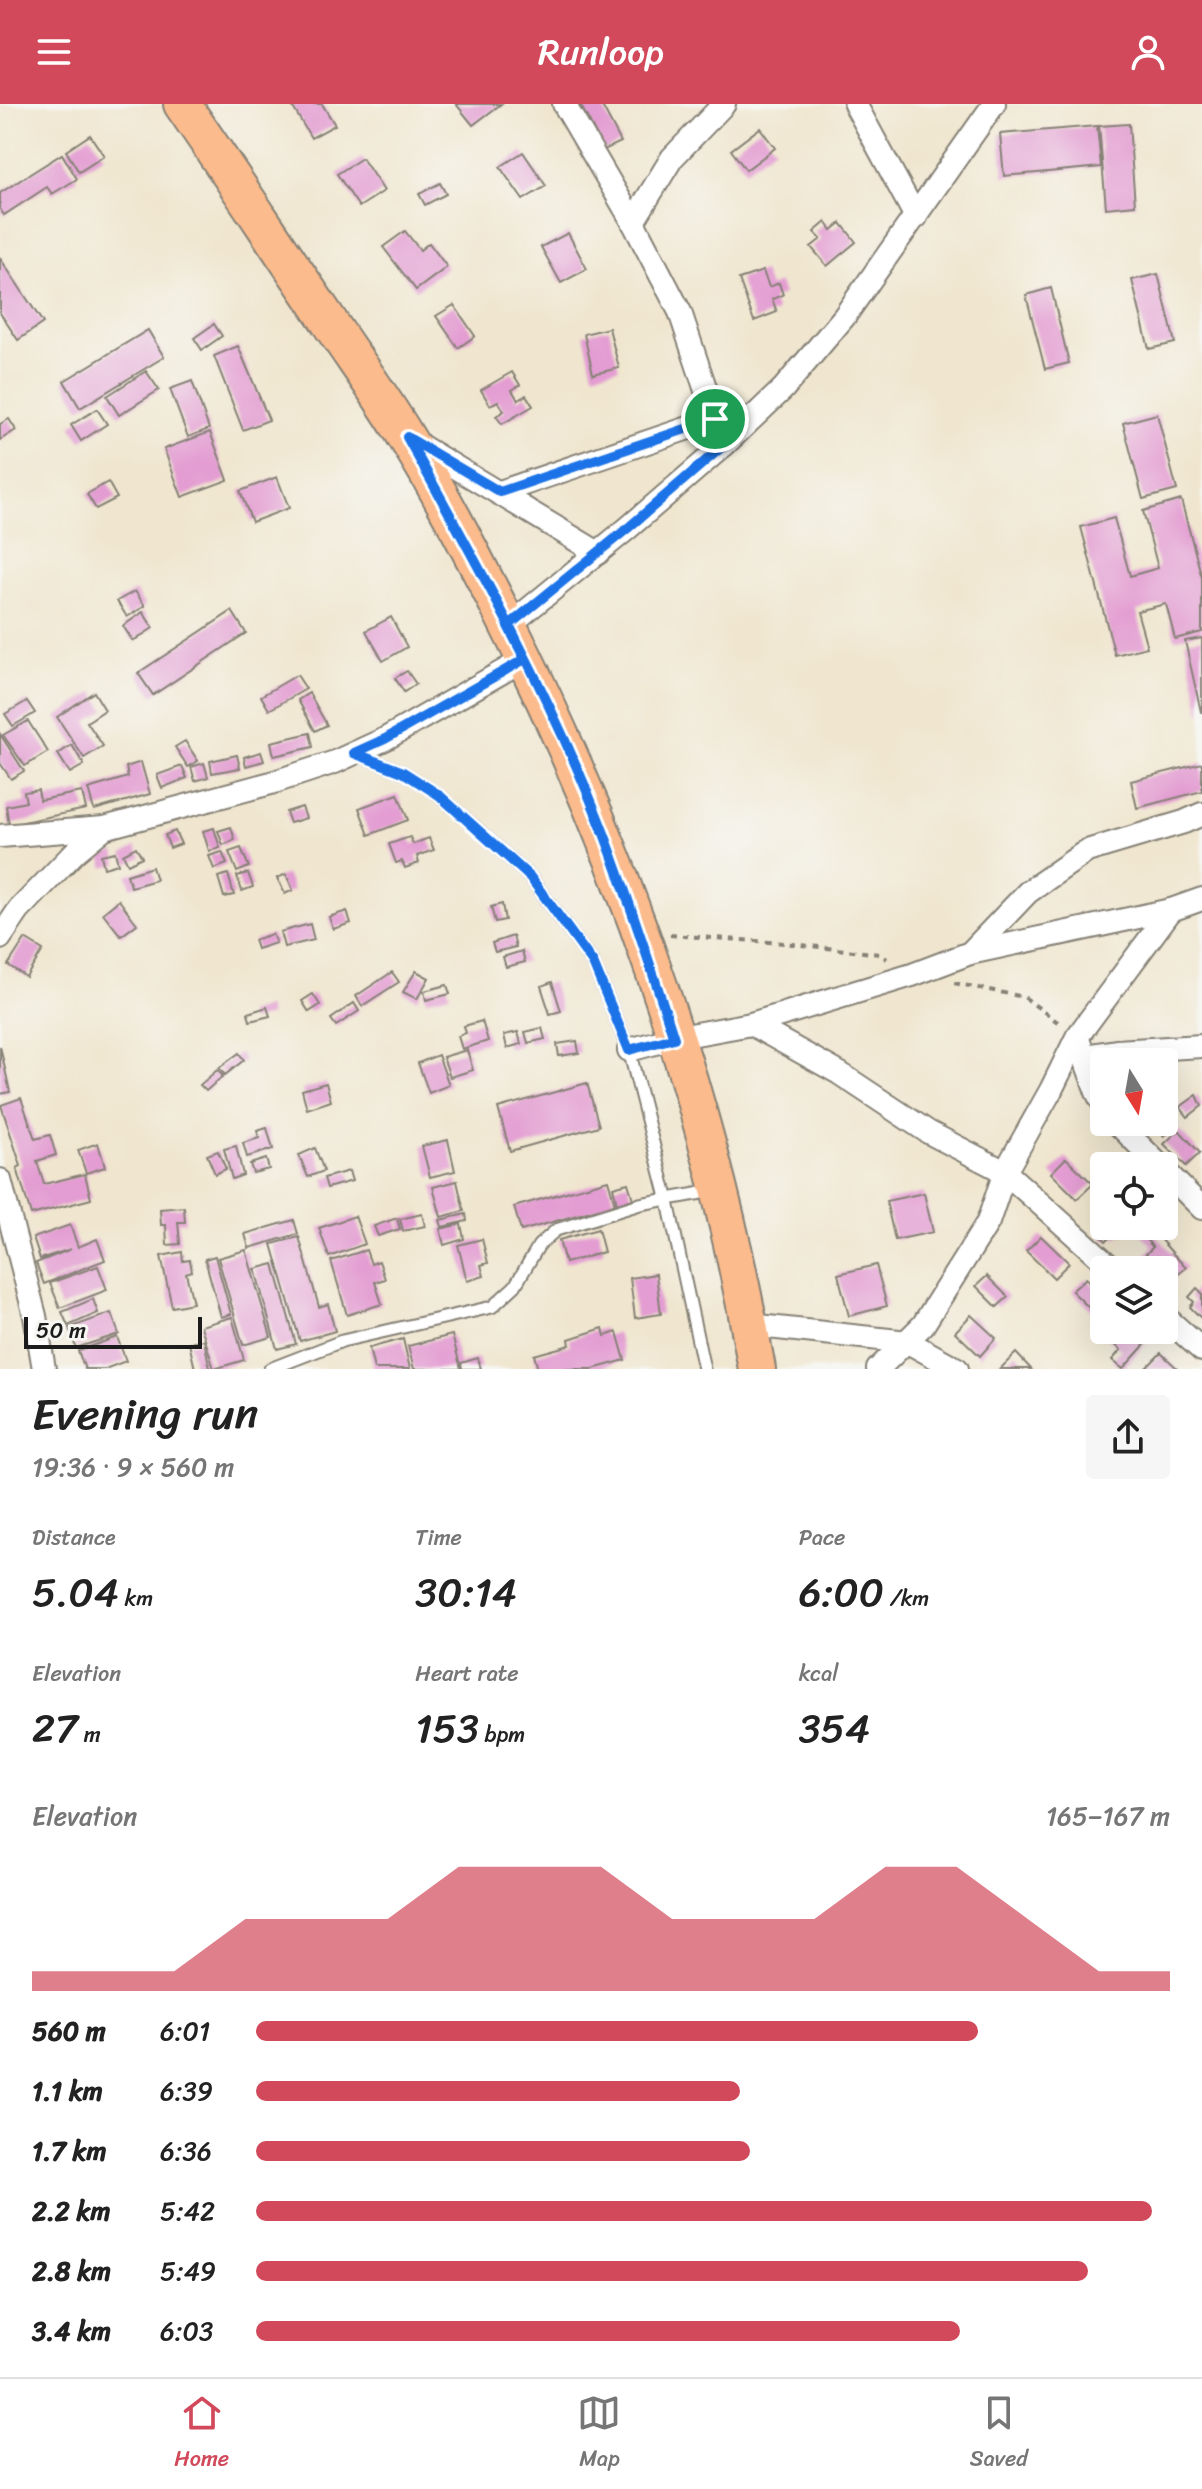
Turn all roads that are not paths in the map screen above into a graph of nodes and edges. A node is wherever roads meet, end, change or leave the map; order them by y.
1 (182, 104) edge
2 (564, 104) edge
3 (724, 104) edge
4 (855, 104) edge
5 (991, 105) edge
6 (916, 217) junction
7 (633, 222) junction
8 (715, 419) junction
9 (407, 437) junction
10 (724, 445) junction
11 (500, 492) junction
12 (598, 553) junction
13 (508, 626) junction
14 (525, 659) junction
15 (354, 753) junction
16 (1196, 821) edge
17 (104, 828) junction
18 (0, 836) edge
19 (1202, 899) edge
20 (1171, 910) junction
21 (0, 938) edge
22 (970, 953) junction
23 (751, 1024) junction
24 (674, 1038) junction
25 (1081, 1046) junction
26 (1202, 1046) edge
27 (629, 1050) junction
28 (1090, 1069) edge
29 (1130, 1136) edge
30 (1146, 1152) edge
31 (1005, 1172) junction
32 (0, 1180) edge
33 (1178, 1184) edge
34 (718, 1190) junction
35 (667, 1197) junction
36 (1202, 1208) edge
37 (1098, 1256) edge
38 (750, 1325) junction
39 (1178, 1329) edge
40 (908, 1342) junction
41 (1202, 1350) edge
42 (44, 1369) edge
43 (270, 1369) edge
44 (704, 1369) edge
45 (757, 1369) edge
46 (878, 1369) edge
47 (957, 1369) edge

1 - 9 main road
2 - 7 street
3 - 7 street
4 - 6 street
5 - 6 street
6 - 10 street
7 - 8 street
8 - 10 street
8 - 11 street
9 - 11 street
9 - 13 main road
10 - 12 street
11 - 12 street
12 - 13 street
13 - 14 main road
14 - 15 street
14 - 24 main road
15 - 17 street
15 - 27 lane
16 - 22 street
17 - 18 street
17 - 21 street
19 - 20 street
20 - 22 street
20 - 25 street
22 - 23 street
23 - 24 street
23 - 31 street
24 - 27 street
24 - 34 main road
25 - 26 street
25 - 28 street
25 - 31 street
27 - 35 lane
29 - 30 street
31 - 37 street
31 - 40 street
32 - 42 street
33 - 36 street
34 - 35 lane
34 - 38 main road
35 - 43 lane
35 - 44 lane
38 - 40 street
38 - 45 main road
39 - 41 street
40 - 46 street
40 - 47 street

